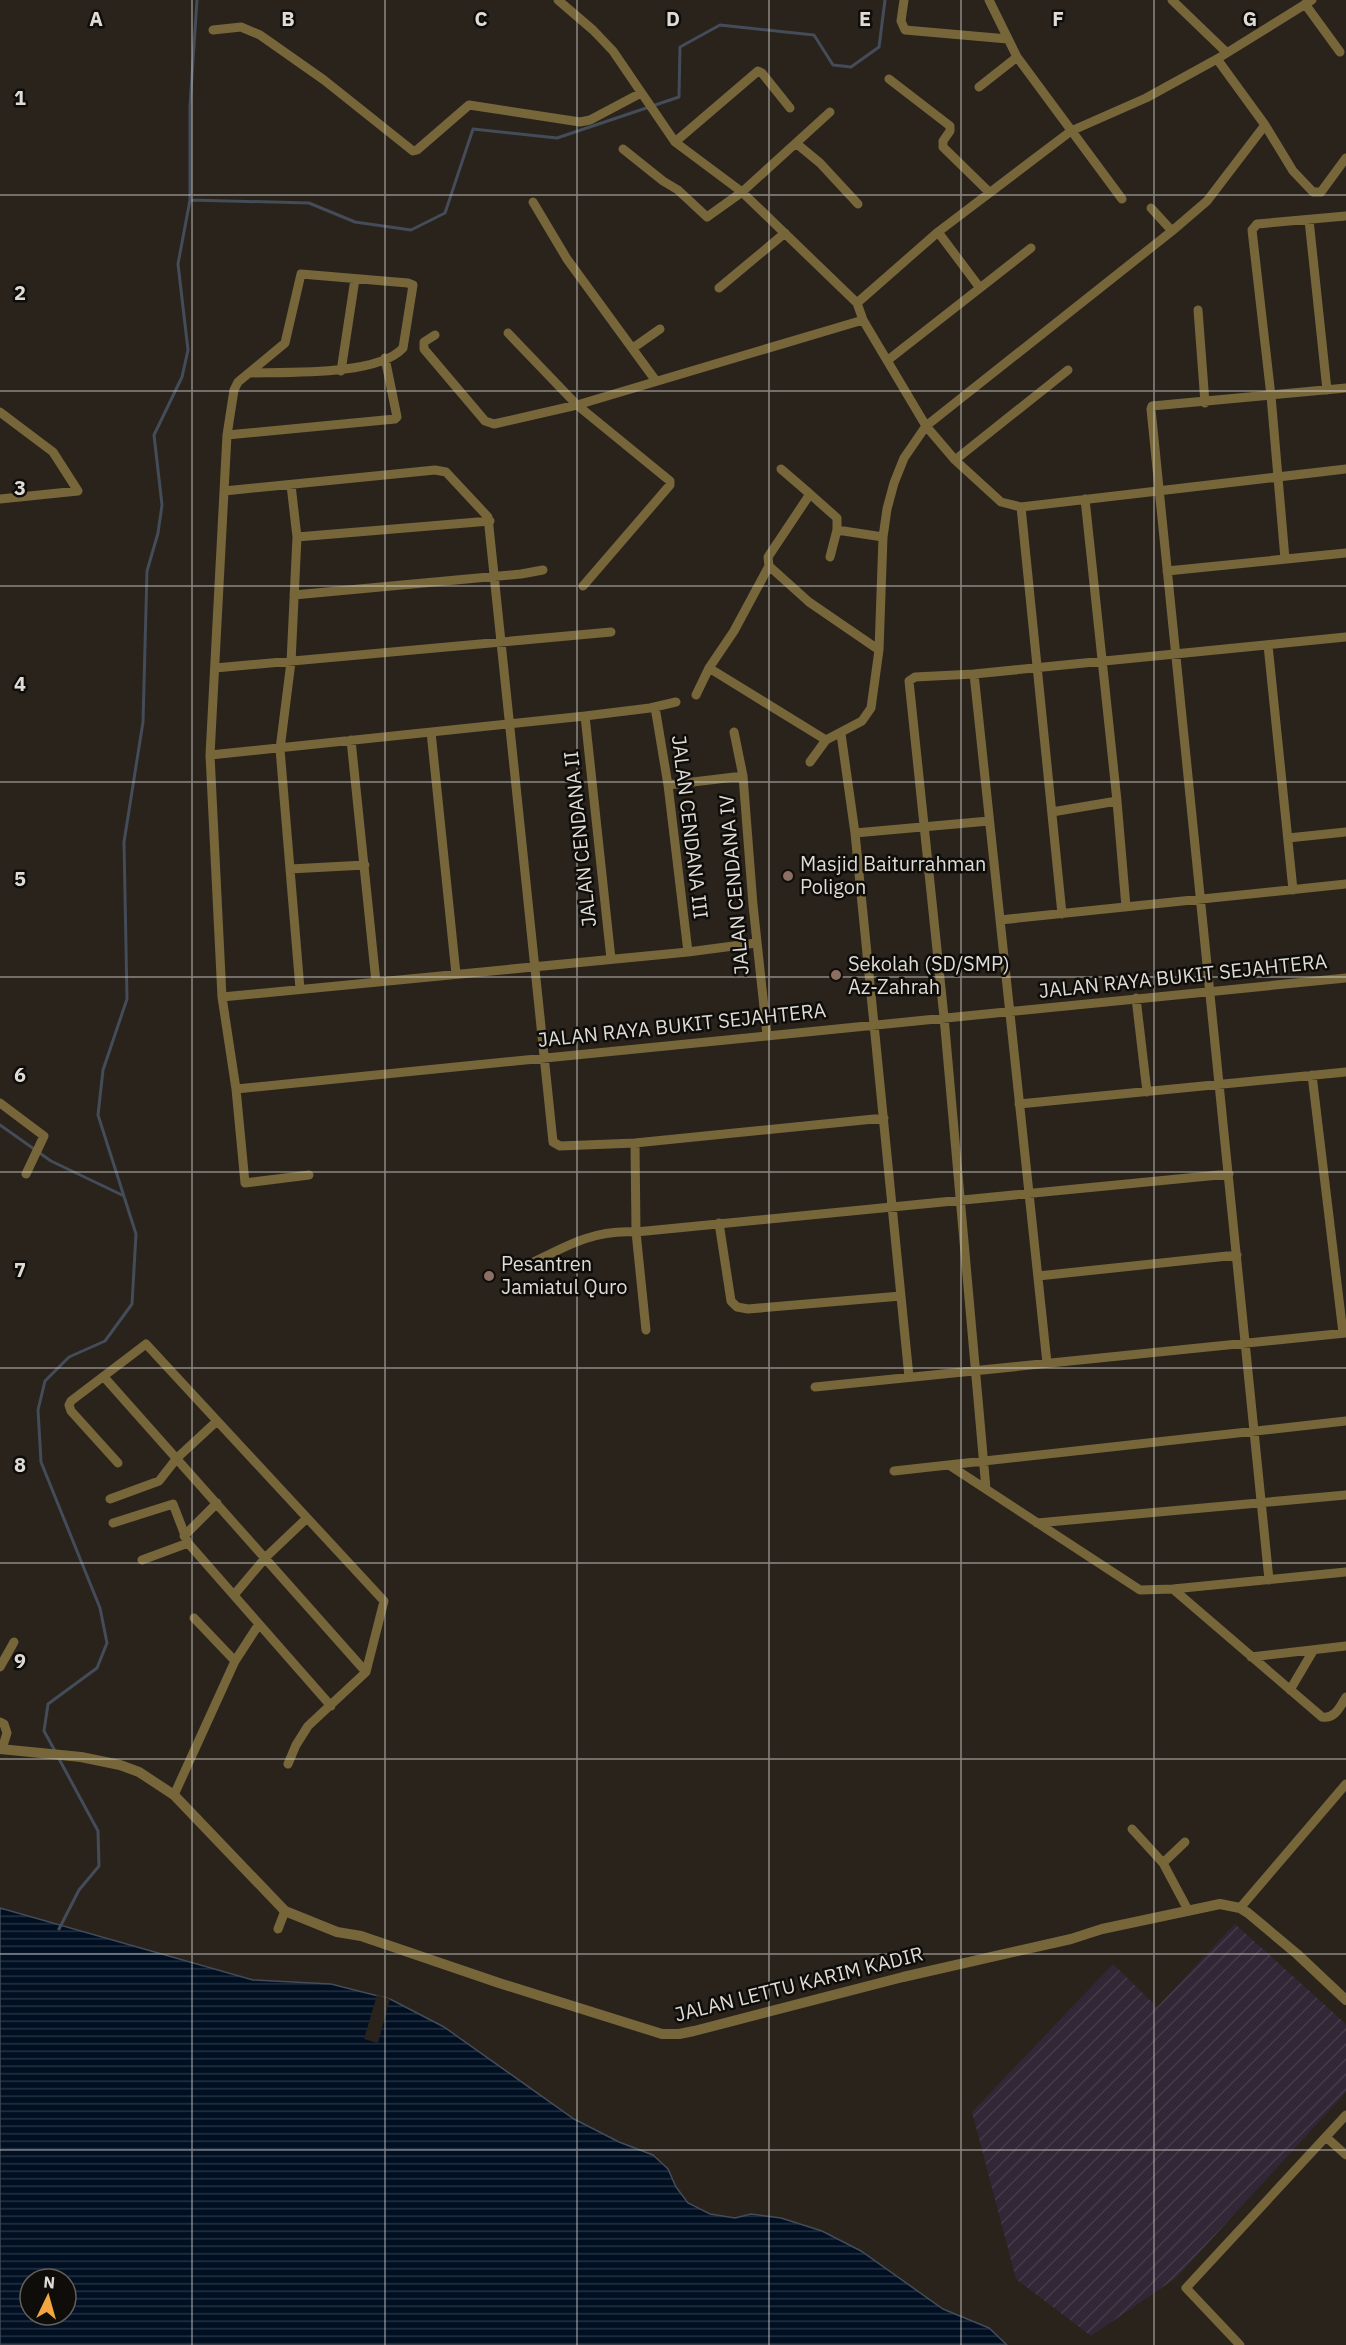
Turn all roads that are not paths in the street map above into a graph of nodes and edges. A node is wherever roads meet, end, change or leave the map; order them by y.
1 (558, 0) edge
2 (904, 0) edge
3 (989, 0) edge
4 (1172, 0) edge
5 (1308, 2) edge
6 (213, 30) dead end
7 (1008, 39) junction
8 (1226, 52) junction
9 (1340, 52) dead end
10 (1017, 57) junction
11 (1217, 59) junction
12 (889, 79) dead end
13 (979, 87) dead end
14 (644, 96) junction
15 (790, 108) dead end
16 (830, 112) dead end
17 (1266, 125) junction
18 (1071, 131) junction
19 (675, 142) junction
20 (797, 144) junction
21 (623, 149) dead end
22 (1346, 158) edge
23 (742, 192) junction
24 (989, 192) junction
25 (1122, 199) dead end
26 (533, 201) dead end
27 (858, 204) dead end
28 (1151, 208) dead end
29 (1346, 216) edge
30 (1310, 220) junction
31 (1172, 231) junction
32 (938, 232) junction
33 (785, 233) junction
34 (1031, 248) dead end
35 (355, 279) junction
36 (719, 288) dead end
37 (980, 288) junction
38 (857, 303) junction
39 (1198, 310) dead end
40 (862, 320) junction
41 (660, 329) dead end
42 (508, 333) dead end
43 (435, 335) dead end
44 (633, 348) junction
45 (385, 358) junction
46 (888, 360) junction
47 (1068, 370) dead end
48 (341, 371) junction
49 (249, 373) junction
50 (656, 381) junction
51 (1346, 388) edge
52 (1328, 390) junction
53 (1271, 396) junction
54 (1205, 403) junction
55 (577, 405) junction
56 (0, 412) edge
57 (926, 426) junction
58 (227, 435) junction
59 (956, 460) junction
60 (781, 469) dead end
61 (1346, 469) edge
62 (1278, 477) junction
63 (291, 485) junction
64 (225, 491) junction
65 (1159, 492) junction
66 (810, 494) junction
67 (0, 499) edge
68 (1085, 499) junction
69 (1021, 507) junction
70 (490, 521) junction
71 (837, 530) junction
72 (297, 537) junction
73 (883, 537) junction
74 (1346, 553) edge
75 (830, 557) dead end
76 (1285, 559) junction
77 (769, 566) junction
78 (543, 570) dead end
79 (1167, 571) junction
80 (495, 576) junction
81 (583, 586) dead end
82 (294, 595) junction
83 (611, 632) dead end
84 (1346, 637) edge
85 (502, 643) junction
86 (1268, 645) junction
87 (879, 650) junction
88 (1176, 654) junction
89 (291, 662) junction
90 (1101, 662) junction
91 (215, 668) junction
92 (709, 668) junction
93 (1037, 668) junction
94 (974, 674) junction
95 (696, 695) dead end
96 (676, 702) dead end
97 (655, 707) junction
98 (585, 716) junction
99 (510, 724) junction
100 (431, 732) junction
101 (734, 732) dead end
102 (841, 734) junction
103 (351, 740) junction
104 (826, 740) junction
105 (280, 748) junction
106 (210, 755) junction
107 (810, 762) dead end
108 (743, 776) junction
109 (668, 785) junction
110 (1117, 801) junction
111 (1052, 812) junction
112 (989, 821) junction
113 (924, 828) junction
114 (1346, 832) edge
115 (855, 833) junction
116 (1288, 838) junction
117 (364, 865) junction
118 (290, 868) junction
119 (1346, 884) edge
120 (1293, 890) junction
121 (1201, 899) junction
122 (1126, 907) junction
123 (1062, 914) junction
124 (1000, 920) junction
125 (756, 943) junction
126 (688, 952) junction
127 (611, 959) junction
128 (535, 966) junction
129 (456, 974) junction
130 (1346, 978) edge
131 (376, 982) junction
132 (300, 989) junction
133 (1211, 991) junction
134 (222, 998) junction
135 (1136, 998) junction
136 (1010, 1011) junction
137 (945, 1017) junction
138 (875, 1024) junction
139 (767, 1035) junction
140 (544, 1057) junction
141 (1346, 1071) edge
142 (1312, 1075) junction
143 (1220, 1084) junction
144 (236, 1089) junction
145 (1147, 1092) junction
146 (0, 1103) edge
147 (1020, 1104) junction
148 (884, 1118) junction
149 (634, 1143) junction
150 (26, 1174) dead end
151 (1229, 1174) junction
152 (309, 1175) dead end
153 (1029, 1193) junction
154 (960, 1200) junction
155 (893, 1206) junction
156 (719, 1223) junction
157 (636, 1232) junction
158 (1237, 1255) junction
159 (526, 1266) dead end
160 (1038, 1276) junction
161 (1342, 1289) edge
162 (901, 1296) junction
163 (646, 1330) dead end
164 (1345, 1333) edge
165 (1246, 1343) junction
166 (1047, 1364) junction
167 (975, 1371) junction
168 (104, 1377) junction
169 (909, 1377) junction
170 (815, 1387) dead end
171 (217, 1421) junction
172 (1346, 1421) edge
173 (1254, 1431) junction
174 (177, 1458) junction
175 (982, 1461) junction
176 (117, 1464) dead end
177 (949, 1465) junction
178 (894, 1471) dead end
179 (986, 1490) junction
180 (1346, 1494) edge
181 (110, 1499) dead end
182 (1262, 1502) junction
183 (218, 1503) junction
184 (307, 1518) junction
185 (113, 1523) dead end
186 (1037, 1523) junction
187 (186, 1540) junction
188 (266, 1557) junction
189 (142, 1560) dead end
190 (1346, 1572) edge
191 (1269, 1580) junction
192 (1173, 1589) junction
193 (234, 1595) junction
194 (194, 1618) dead end
195 (259, 1624) junction
196 (14, 1642) dead end
197 (1346, 1646) edge
198 (1313, 1651) junction
199 (1251, 1657) junction
200 (235, 1661) junction
201 (0, 1667) edge
202 (366, 1672) junction
203 (1290, 1690) junction
204 (1346, 1697) edge
205 (331, 1706) junction
206 (0, 1722) edge
207 (1, 1749) edge
208 (288, 1764) dead end
209 (1344, 1789) edge
210 (174, 1795) junction
211 (1132, 1829) dead end
212 (1185, 1842) dead end
213 (1163, 1863) junction
214 (1240, 1908) junction
215 (1188, 1910) junction
216 (285, 1911) junction
217 (278, 1929) dead end
218 (1346, 2000) edge
219 (1346, 2115) edge
220 (1326, 2137) junction
221 (1346, 2155) edge
222 (1234, 2343) edge

1 - 14 street
2 - 7 street
3 - 7 street
4 - 8 street
5 - 8 street
5 - 9 street
6 - 14 street
7 - 10 street
8 - 11 street
10 - 13 street
10 - 18 street
11 - 17 street
11 - 18 street
12 - 24 street
14 - 19 street
15 - 19 street
16 - 20 street
17 - 22 street
17 - 31 street
18 - 24 street
18 - 25 street
19 - 23 street
20 - 23 street
20 - 27 street
21 - 23 street
23 - 33 street
24 - 32 street
26 - 44 street
28 - 31 street
29 - 30 street
30 - 52 street
30 - 53 street
31 - 57 street
32 - 37 street
32 - 38 street
33 - 36 street
33 - 38 street
34 - 37 street
35 - 45 street
35 - 48 street
35 - 49 street
37 - 46 street
38 - 40 street
39 - 54 street
40 - 46 street
40 - 50 street
41 - 44 street
42 - 55 street
43 - 55 street
44 - 50 street
45 - 48 street
45 - 58 street
46 - 57 street
47 - 59 street
48 - 49 street
49 - 58 street
50 - 55 street
51 - 52 street
52 - 53 street
53 - 54 street
53 - 62 street
54 - 65 street
55 - 81 street
56 - 67 street
57 - 59 street
57 - 73 street
58 - 64 street
59 - 69 street
60 - 66 street
61 - 62 street
62 - 65 street
62 - 76 street
63 - 64 street
63 - 70 street
63 - 72 street
64 - 91 street
65 - 68 street
65 - 79 street
66 - 71 street
66 - 77 street
68 - 69 street
68 - 90 street
69 - 93 street
70 - 72 street
70 - 80 street
71 - 73 street
71 - 75 street
72 - 82 street
73 - 87 street
74 - 76 street
76 - 79 street
77 - 87 street
77 - 92 street
78 - 80 street
79 - 88 street
80 - 82 street
80 - 85 street
82 - 89 street
83 - 85 street
84 - 86 street
85 - 89 street
85 - 99 street
86 - 88 street
86 - 116 street
87 - 102 street
88 - 90 street
88 - 121 street
89 - 91 street
89 - 105 street
90 - 93 street
90 - 110 street
91 - 106 street
92 - 95 street
92 - 104 street
93 - 94 street
93 - 111 street
94 - 112 street
94 - 113 street
96 - 97 street
97 - 98 street
97 - 109 street, JALAN CENDANA III
98 - 99 street
98 - 127 street, JALAN CENDANA II
99 - 100 street
99 - 128 street
100 - 103 street
100 - 129 street
101 - 108 street, JALAN CENDANA IV
102 - 104 street
102 - 115 street
103 - 105 street
103 - 117 street
104 - 107 street
105 - 106 street
105 - 118 street
106 - 134 street
108 - 109 street
108 - 125 street, JALAN CENDANA IV
109 - 126 street, JALAN CENDANA III
110 - 111 street
110 - 122 street
111 - 123 street
112 - 113 street
112 - 124 street
113 - 115 street
113 - 137 street
114 - 116 street
115 - 138 street
116 - 120 street
117 - 118 street
117 - 131 street
118 - 132 street
119 - 120 street
120 - 121 street
121 - 122 street
121 - 133 street
122 - 123 street
123 - 124 street
124 - 136 street
125 - 126 street
125 - 139 street, JALAN CENDANA IV
126 - 127 street
127 - 128 street
128 - 129 street
128 - 140 street
129 - 131 street
130 - 133 street, JALAN RAYA BUKIT SEJAHTERA
131 - 132 street
132 - 134 street
133 - 135 street, JALAN RAYA BUKIT SEJAHTERA
133 - 143 street
134 - 144 street
135 - 136 street, JALAN RAYA BUKIT SEJAHTERA
135 - 145 street
136 - 137 street, JALAN RAYA BUKIT SEJAHTERA
136 - 147 street
137 - 138 street, JALAN RAYA BUKIT SEJAHTERA
137 - 154 street
138 - 139 street, JALAN RAYA BUKIT SEJAHTERA
138 - 148 street
139 - 140 street, JALAN RAYA BUKIT SEJAHTERA
140 - 144 street, JALAN RAYA BUKIT SEJAHTERA
140 - 149 street
141 - 142 street
142 - 143 street
142 - 161 street
143 - 145 street
143 - 151 street
144 - 152 street
145 - 147 street
146 - 150 street
147 - 153 street
148 - 149 street
148 - 155 street
149 - 157 street
151 - 153 street
151 - 158 street
153 - 154 street
153 - 160 street
154 - 155 street
154 - 167 street
155 - 156 street
155 - 162 street
156 - 157 street
156 - 162 street
157 - 159 street
157 - 163 street
158 - 160 street
158 - 165 street
160 - 166 street
161 - 164 street
162 - 169 street
164 - 165 street
165 - 166 street
165 - 173 street
166 - 167 street
167 - 169 street
167 - 175 street
168 - 171 street
168 - 174 street
168 - 176 street
169 - 170 street
171 - 174 street
171 - 184 street
172 - 173 street
173 - 175 street
173 - 182 street
174 - 181 street
174 - 183 street
175 - 177 street
175 - 179 street
177 - 178 street
177 - 179 street
179 - 186 street
180 - 182 street
182 - 186 street
182 - 191 street
183 - 187 street
183 - 188 street
184 - 188 street
184 - 202 street
185 - 187 street
186 - 192 street
187 - 189 street
187 - 193 street
188 - 193 street
188 - 202 street
190 - 191 street
191 - 192 street
192 - 199 street
193 - 195 street
194 - 200 street
195 - 200 street
195 - 205 street
196 - 201 street
197 - 198 street
198 - 199 street
198 - 203 street
199 - 203 street
200 - 210 street
202 - 205 street
203 - 204 street
205 - 208 street
206 - 207 street
207 - 210 street, JALAN LETTU KARIM KADIR
209 - 214 street
210 - 216 street, JALAN LETTU KARIM KADIR
211 - 213 street
212 - 213 street
213 - 215 street
214 - 215 street, JALAN LETTU KARIM KADIR
214 - 218 street
215 - 216 street, JALAN LETTU KARIM KADIR
216 - 217 street
219 - 220 street
220 - 221 street
220 - 222 street

